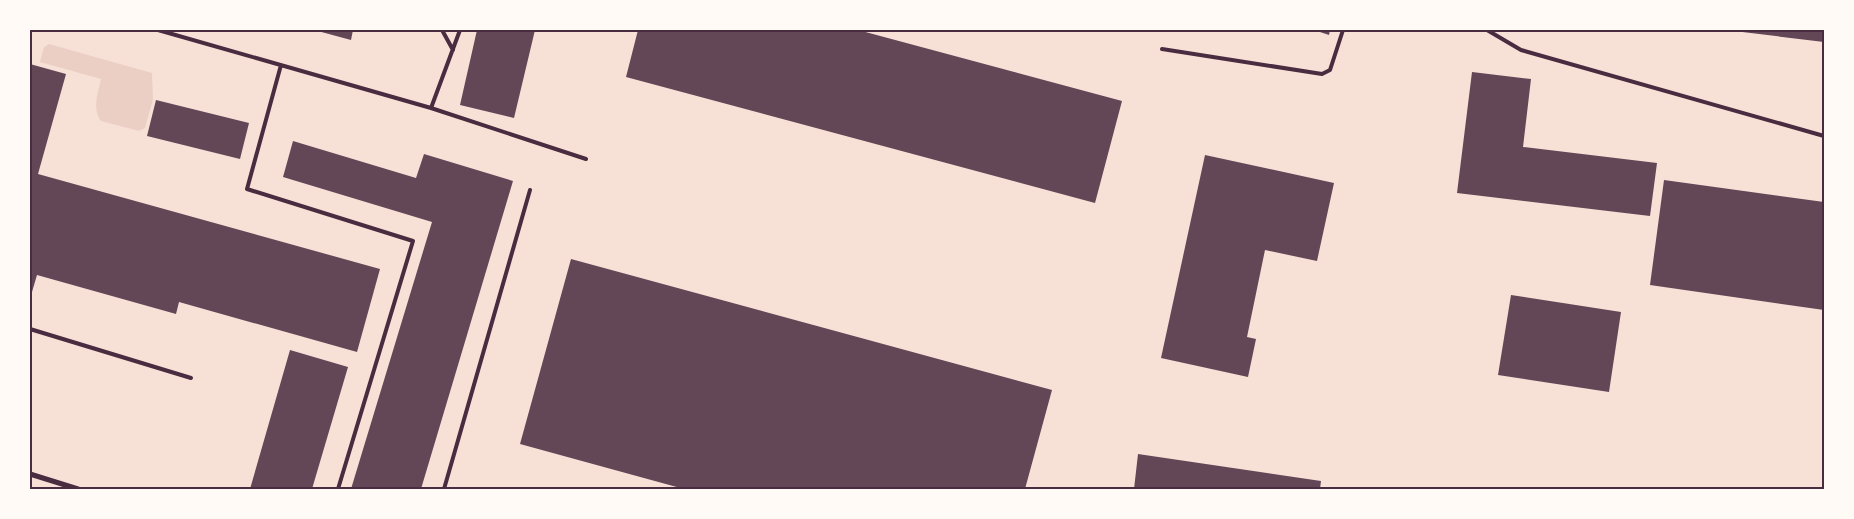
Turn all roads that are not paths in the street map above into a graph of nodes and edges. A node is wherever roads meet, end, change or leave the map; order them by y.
1 (158, 30) edge
2 (442, 30) edge
3 (460, 30) edge
4 (1344, 30) edge
5 (1487, 30) edge
6 (453, 50) junction
7 (1162, 50) dead end
8 (281, 65) junction
9 (431, 108) junction
10 (1824, 136) edge
11 (586, 159) dead end
12 (530, 190) dead end
13 (30, 329) edge
14 (191, 378) dead end
15 (30, 474) edge
16 (78, 489) edge
17 (338, 489) edge
18 (444, 489) edge

1 - 8 lane
2 - 6 lane
3 - 6 lane
4 - 7 lane
5 - 10 lane
6 - 9 lane
8 - 9 lane
8 - 17 lane
9 - 11 lane
12 - 18 lane
13 - 14 lane
15 - 16 street

